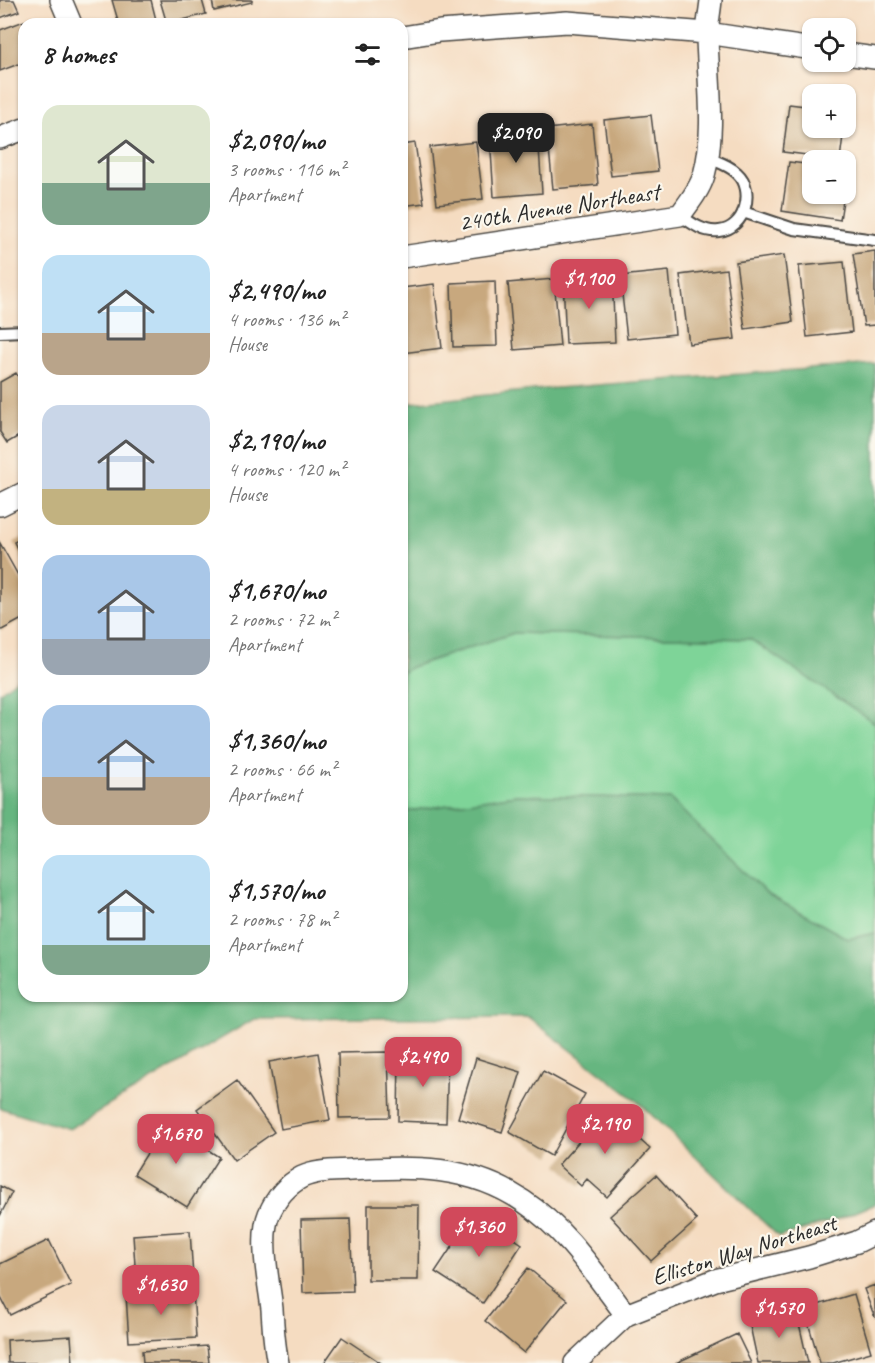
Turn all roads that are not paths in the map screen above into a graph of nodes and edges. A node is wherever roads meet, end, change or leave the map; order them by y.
1 (62, 0) edge
2 (711, 0) edge
3 (69, 18) edge
4 (707, 33) junction
5 (408, 36) edge
6 (802, 47) edge
7 (856, 55) edge
8 (875, 58) edge
9 (18, 131) edge
10 (0, 138) edge
11 (708, 158) junction
12 (743, 212) junction
13 (680, 215) junction
14 (875, 240) edge
15 (408, 256) edge
16 (18, 331) edge
17 (0, 332) edge
18 (18, 496) edge
19 (0, 506) edge
20 (875, 1233) edge
21 (626, 1315) junction
22 (278, 1363) edge
23 (575, 1363) edge

1 - 3 street
2 - 4 street, 240th Avenue Northeast
4 - 5 street
4 - 6 street
4 - 11 street, 240th Avenue Northeast
7 - 8 street
9 - 10 street
11 - 12 lane
11 - 13 street, 240th Avenue Northeast
12 - 13 lane
12 - 14 lane
13 - 15 street, 240th Avenue Northeast
16 - 17 lane
18 - 19 street
20 - 21 street, Elliston Way Northeast
21 - 22 street
21 - 23 street, Elliston Way Northeast

